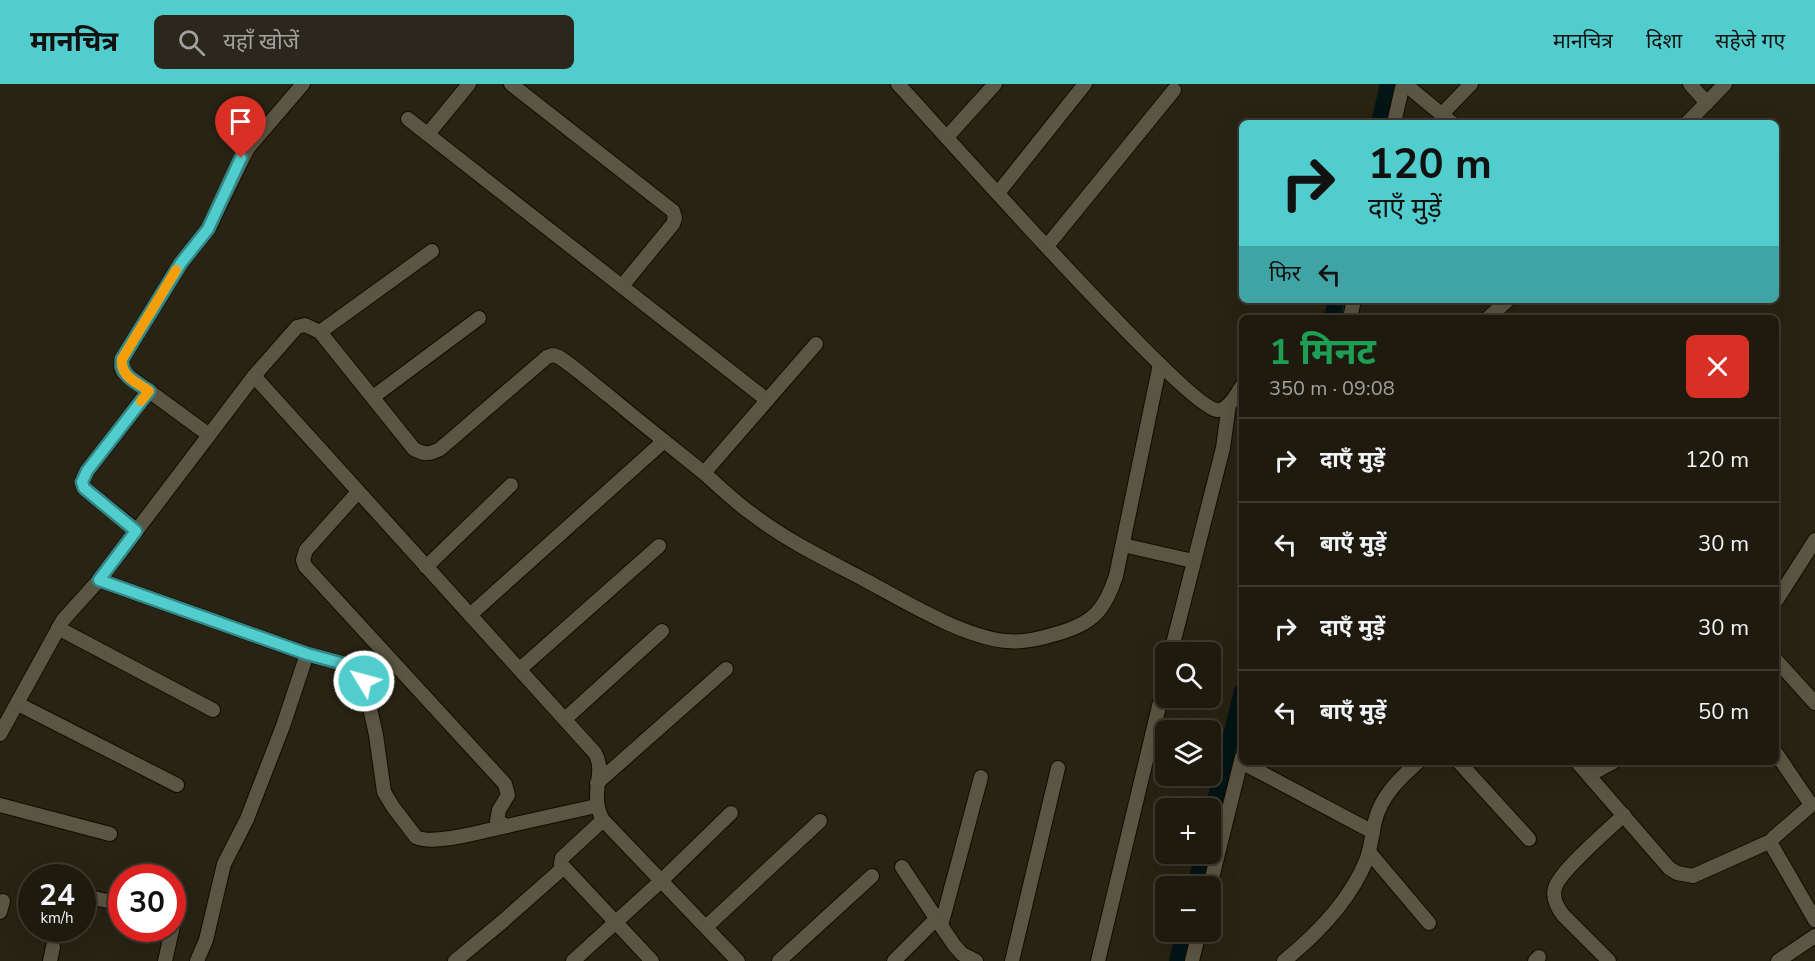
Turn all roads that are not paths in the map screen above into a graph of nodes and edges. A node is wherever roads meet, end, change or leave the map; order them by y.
1 (303, 84) edge
2 (469, 84) edge
3 (511, 84) edge
4 (898, 84) edge
5 (995, 84) edge
6 (1085, 84) edge
7 (1404, 84) edge
8 (1471, 84) edge
9 (1690, 84) edge
10 (1725, 84) edge
11 (1174, 90) dead end
12 (1707, 103) junction
13 (408, 119) dead end
14 (1447, 119) edge
15 (1395, 120) edge
16 (1690, 120) edge
17 (428, 134) junction
18 (947, 136) junction
19 (998, 193) junction
20 (1047, 246) junction
21 (432, 252) dead end
22 (622, 286) junction
23 (1505, 303) edge
24 (1491, 315) edge
25 (479, 318) dead end
26 (320, 332) junction
27 (816, 344) dead end
28 (1160, 364) junction
29 (254, 376) junction
30 (1239, 390) edge
31 (149, 391) junction
32 (373, 397) junction
33 (767, 400) junction
34 (1229, 404) junction
35 (209, 435) junction
36 (664, 441) junction
37 (704, 473) junction
38 (511, 485) dead end
39 (358, 492) junction
40 (136, 531) junction
41 (1815, 540) edge
42 (1122, 545) junction
43 (659, 546) dead end
44 (1193, 561) junction
45 (426, 567) junction
46 (99, 580) junction
47 (1779, 596) edge
48 (470, 615) junction
49 (58, 628) junction
50 (662, 631) dead end
51 (1173, 642) edge
52 (307, 654) junction
53 (1779, 663) edge
54 (520, 669) junction
55 (726, 669) dead end
56 (1815, 703) edge
57 (18, 704) junction
58 (1159, 708) edge
59 (213, 710) dead end
60 (566, 719) junction
61 (0, 734) edge
62 (1779, 757) edge
63 (1240, 765) edge
64 (1250, 765) edge
65 (1415, 765) edge
66 (1462, 765) edge
67 (1580, 765) edge
68 (1607, 765) edge
69 (1058, 768) dead end
70 (1589, 775) junction
71 (981, 777) dead end
72 (597, 783) junction
73 (177, 785) dead end
74 (0, 805) edge
75 (596, 806) junction
76 (731, 813) dead end
77 (1624, 815) junction
78 (603, 820) junction
79 (820, 820) dead end
80 (507, 826) junction
81 (1373, 832) junction
82 (110, 834) dead end
83 (1529, 839) dead end
84 (1771, 841) junction
85 (1369, 852) junction
86 (902, 867) dead end
87 (563, 868) junction
88 (872, 876) dead end
89 (1212, 876) edge
90 (660, 881) junction
91 (1815, 920) edge
92 (616, 922) junction
93 (939, 922) junction
94 (1429, 923) dead end
95 (706, 927) junction
96 (1815, 936) edge
97 (169, 942) edge
98 (1196, 942) edge
99 (53, 947) dead end
100 (199, 958) edge
101 (50, 961) edge
102 (165, 961) edge
103 (213, 961) edge
104 (455, 961) edge
105 (573, 961) edge
106 (652, 961) edge
107 (738, 961) edge
108 (779, 961) edge
109 (894, 961) edge
110 (976, 961) edge
111 (1012, 961) edge
112 (1098, 961) edge
113 (1191, 961) edge
114 (1284, 961) edge
115 (1609, 961) edge
116 (1778, 961) edge

1 - 31 street
2 - 17 street
3 - 22 street
4 - 18 street
5 - 18 street
6 - 19 street
7 - 14 street
7 - 15 street
8 - 14 street
9 - 12 street
10 - 12 street
11 - 20 street
12 - 16 street
13 - 17 street
17 - 22 street
18 - 19 street
19 - 20 street
20 - 28 street
21 - 26 street
22 - 33 street
23 - 24 street
25 - 32 street
26 - 29 street
26 - 32 street
27 - 33 street
28 - 34 street
28 - 42 street
29 - 35 street
29 - 39 street
30 - 34 street
31 - 35 street
31 - 40 street
32 - 36 street
33 - 37 street
34 - 44 street
35 - 40 street
36 - 37 street
36 - 48 street
37 - 42 street
38 - 45 street
39 - 45 street
39 - 80 street
40 - 46 street
41 - 47 street
42 - 44 street
43 - 54 street
44 - 51 street
45 - 48 street
46 - 49 street
46 - 52 street
48 - 54 street
49 - 57 street
49 - 59 street
50 - 60 street
52 - 80 street
52 - 100 street
53 - 56 street
54 - 60 street
55 - 72 street
57 - 61 street
57 - 73 street
58 - 112 street
60 - 72 street
62 - 84 street
63 - 89 street
64 - 81 street
65 - 81 street
66 - 83 street
67 - 70 street
68 - 70 street
69 - 111 street
70 - 77 street
71 - 93 street
72 - 75 street
74 - 82 street
75 - 78 street
75 - 80 street
76 - 90 street
77 - 84 street
77 - 115 street
78 - 87 street
78 - 90 street
79 - 95 street
81 - 85 street
84 - 91 street
85 - 94 street
85 - 114 street
86 - 93 street
87 - 92 street
87 - 104 street
88 - 108 street
90 - 92 street
90 - 95 street
92 - 105 street
92 - 106 street
93 - 109 street
93 - 110 street
95 - 107 street
96 - 116 street
97 - 102 street
98 - 113 street
99 - 101 street
100 - 103 street

